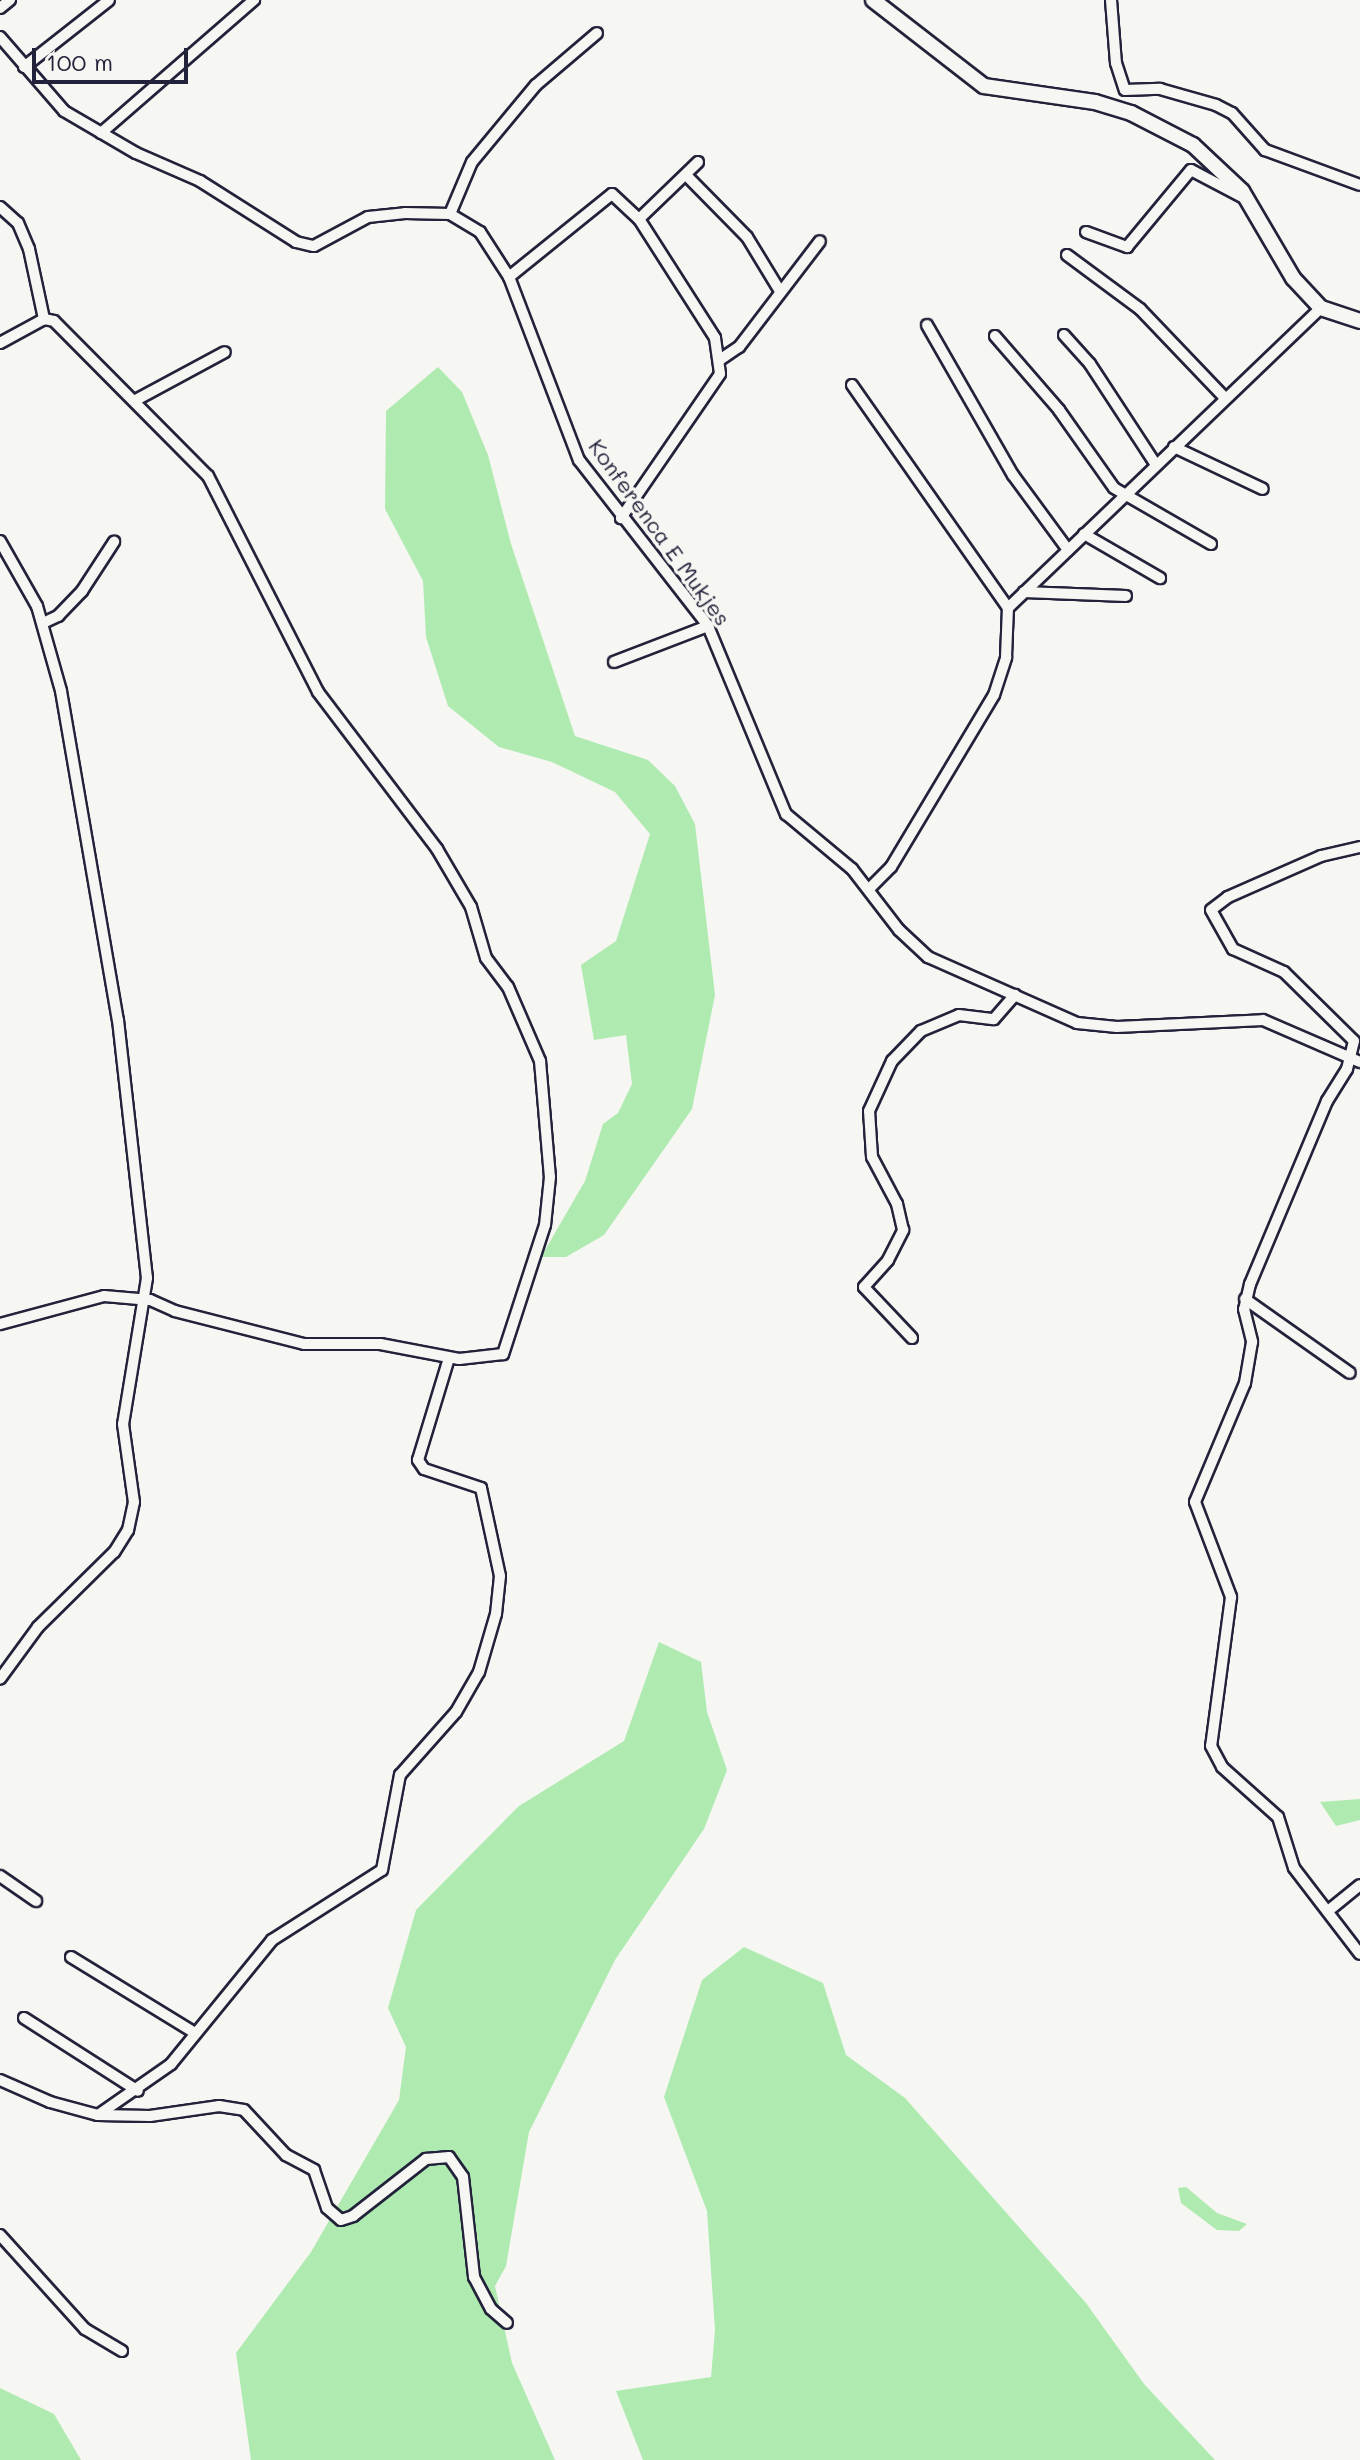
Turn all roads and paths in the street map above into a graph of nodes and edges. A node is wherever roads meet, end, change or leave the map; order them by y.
1 (10, 0) edge
2 (109, 0) edge
3 (254, 0) edge
4 (873, 0) edge
5 (1111, 0) edge
6 (0, 8) edge
7 (597, 33) dead end
8 (0, 37) edge
9 (24, 67) junction
10 (1135, 93) junction
11 (1131, 113) junction
12 (101, 133) junction
13 (698, 162) dead end
14 (686, 175) junction
15 (1360, 185) edge
16 (1248, 200) junction
17 (0, 207) edge
18 (450, 214) junction
19 (639, 219) junction
20 (1086, 232) dead end
21 (820, 241) dead end
22 (1067, 255) dead end
23 (509, 277) junction
24 (780, 291) junction
25 (1321, 308) junction
26 (44, 319) junction
27 (1360, 321) edge
28 (927, 325) dead end
29 (1064, 335) dead end
30 (995, 336) dead end
31 (0, 343) edge
32 (225, 352) dead end
33 (721, 359) junction
34 (852, 385) dead end
35 (1224, 397) junction
36 (134, 401) junction
37 (1174, 447) junction
38 (1156, 465) junction
39 (1263, 489) dead end
40 (1124, 496) junction
41 (621, 518) junction
42 (1084, 534) junction
43 (0, 541) edge
44 (114, 542) dead end
45 (1211, 544) dead end
46 (1068, 550) junction
47 (1160, 578) dead end
48 (1024, 592) junction
49 (1126, 596) dead end
50 (1008, 608) junction
51 (43, 623) junction
52 (708, 626) junction
53 (614, 662) dead end
54 (1360, 847) edge
55 (869, 889) junction
56 (1015, 995) junction
57 (1355, 1060) edge
58 (142, 1299) junction
59 (1245, 1299) junction
60 (0, 1324) edge
61 (912, 1338) dead end
62 (449, 1358) junction
63 (1350, 1373) dead end
64 (0, 1679) edge
65 (0, 1876) edge
66 (1360, 1885) edge
67 (36, 1901) dead end
68 (1328, 1911) junction
69 (1347, 1936) junction
70 (1360, 1936) edge
71 (1360, 1954) edge
72 (71, 1957) dead end
73 (24, 2018) dead end
74 (195, 2033) junction
75 (0, 2080) edge
76 (138, 2091) junction
77 (98, 2115) junction
78 (0, 2235) edge
79 (507, 2323) dead end
80 (122, 2351) dead end

1 - 6 street
2 - 9 street
3 - 12 street
4 - 11 street
5 - 10 street
7 - 18 street
8 - 9 street
9 - 12 street
10 - 11 street
10 - 15 street
11 - 16 street
12 - 18 street
13 - 14 street
14 - 19 street
14 - 24 street
16 - 20 street
16 - 25 street
17 - 26 street
18 - 23 street, Konferenca E Mukjes
19 - 23 street
19 - 33 street
21 - 24 street
22 - 35 street
23 - 41 street, Konferenca E Mukjes
24 - 33 street
25 - 27 street
25 - 35 street
26 - 31 street
26 - 36 street
28 - 46 street
29 - 38 street
30 - 40 street
32 - 36 street
33 - 41 street
34 - 50 street
35 - 37 street
36 - 62 street
37 - 38 street
37 - 39 street
38 - 40 street
40 - 42 street
40 - 45 street
41 - 52 street, Konferenca E Mukjes
42 - 46 street
42 - 47 street
43 - 51 street
44 - 51 street
46 - 48 street
48 - 49 street
48 - 50 street
50 - 55 street
51 - 58 street
52 - 53 street
52 - 55 street, Konferenca E Mukjes
54 - 57 street
55 - 56 street, Konferenca E Mukjes
56 - 57 street, Konferenca E Mukjes
56 - 61 street
57 - 59 street
58 - 60 street
58 - 62 street
58 - 64 street
59 - 63 street
59 - 68 street
62 - 74 street
65 - 67 street
66 - 68 street
68 - 69 street
69 - 70 street
69 - 71 street
72 - 74 street
73 - 76 street
74 - 76 street
75 - 77 street
76 - 77 street
77 - 79 street
78 - 80 street

